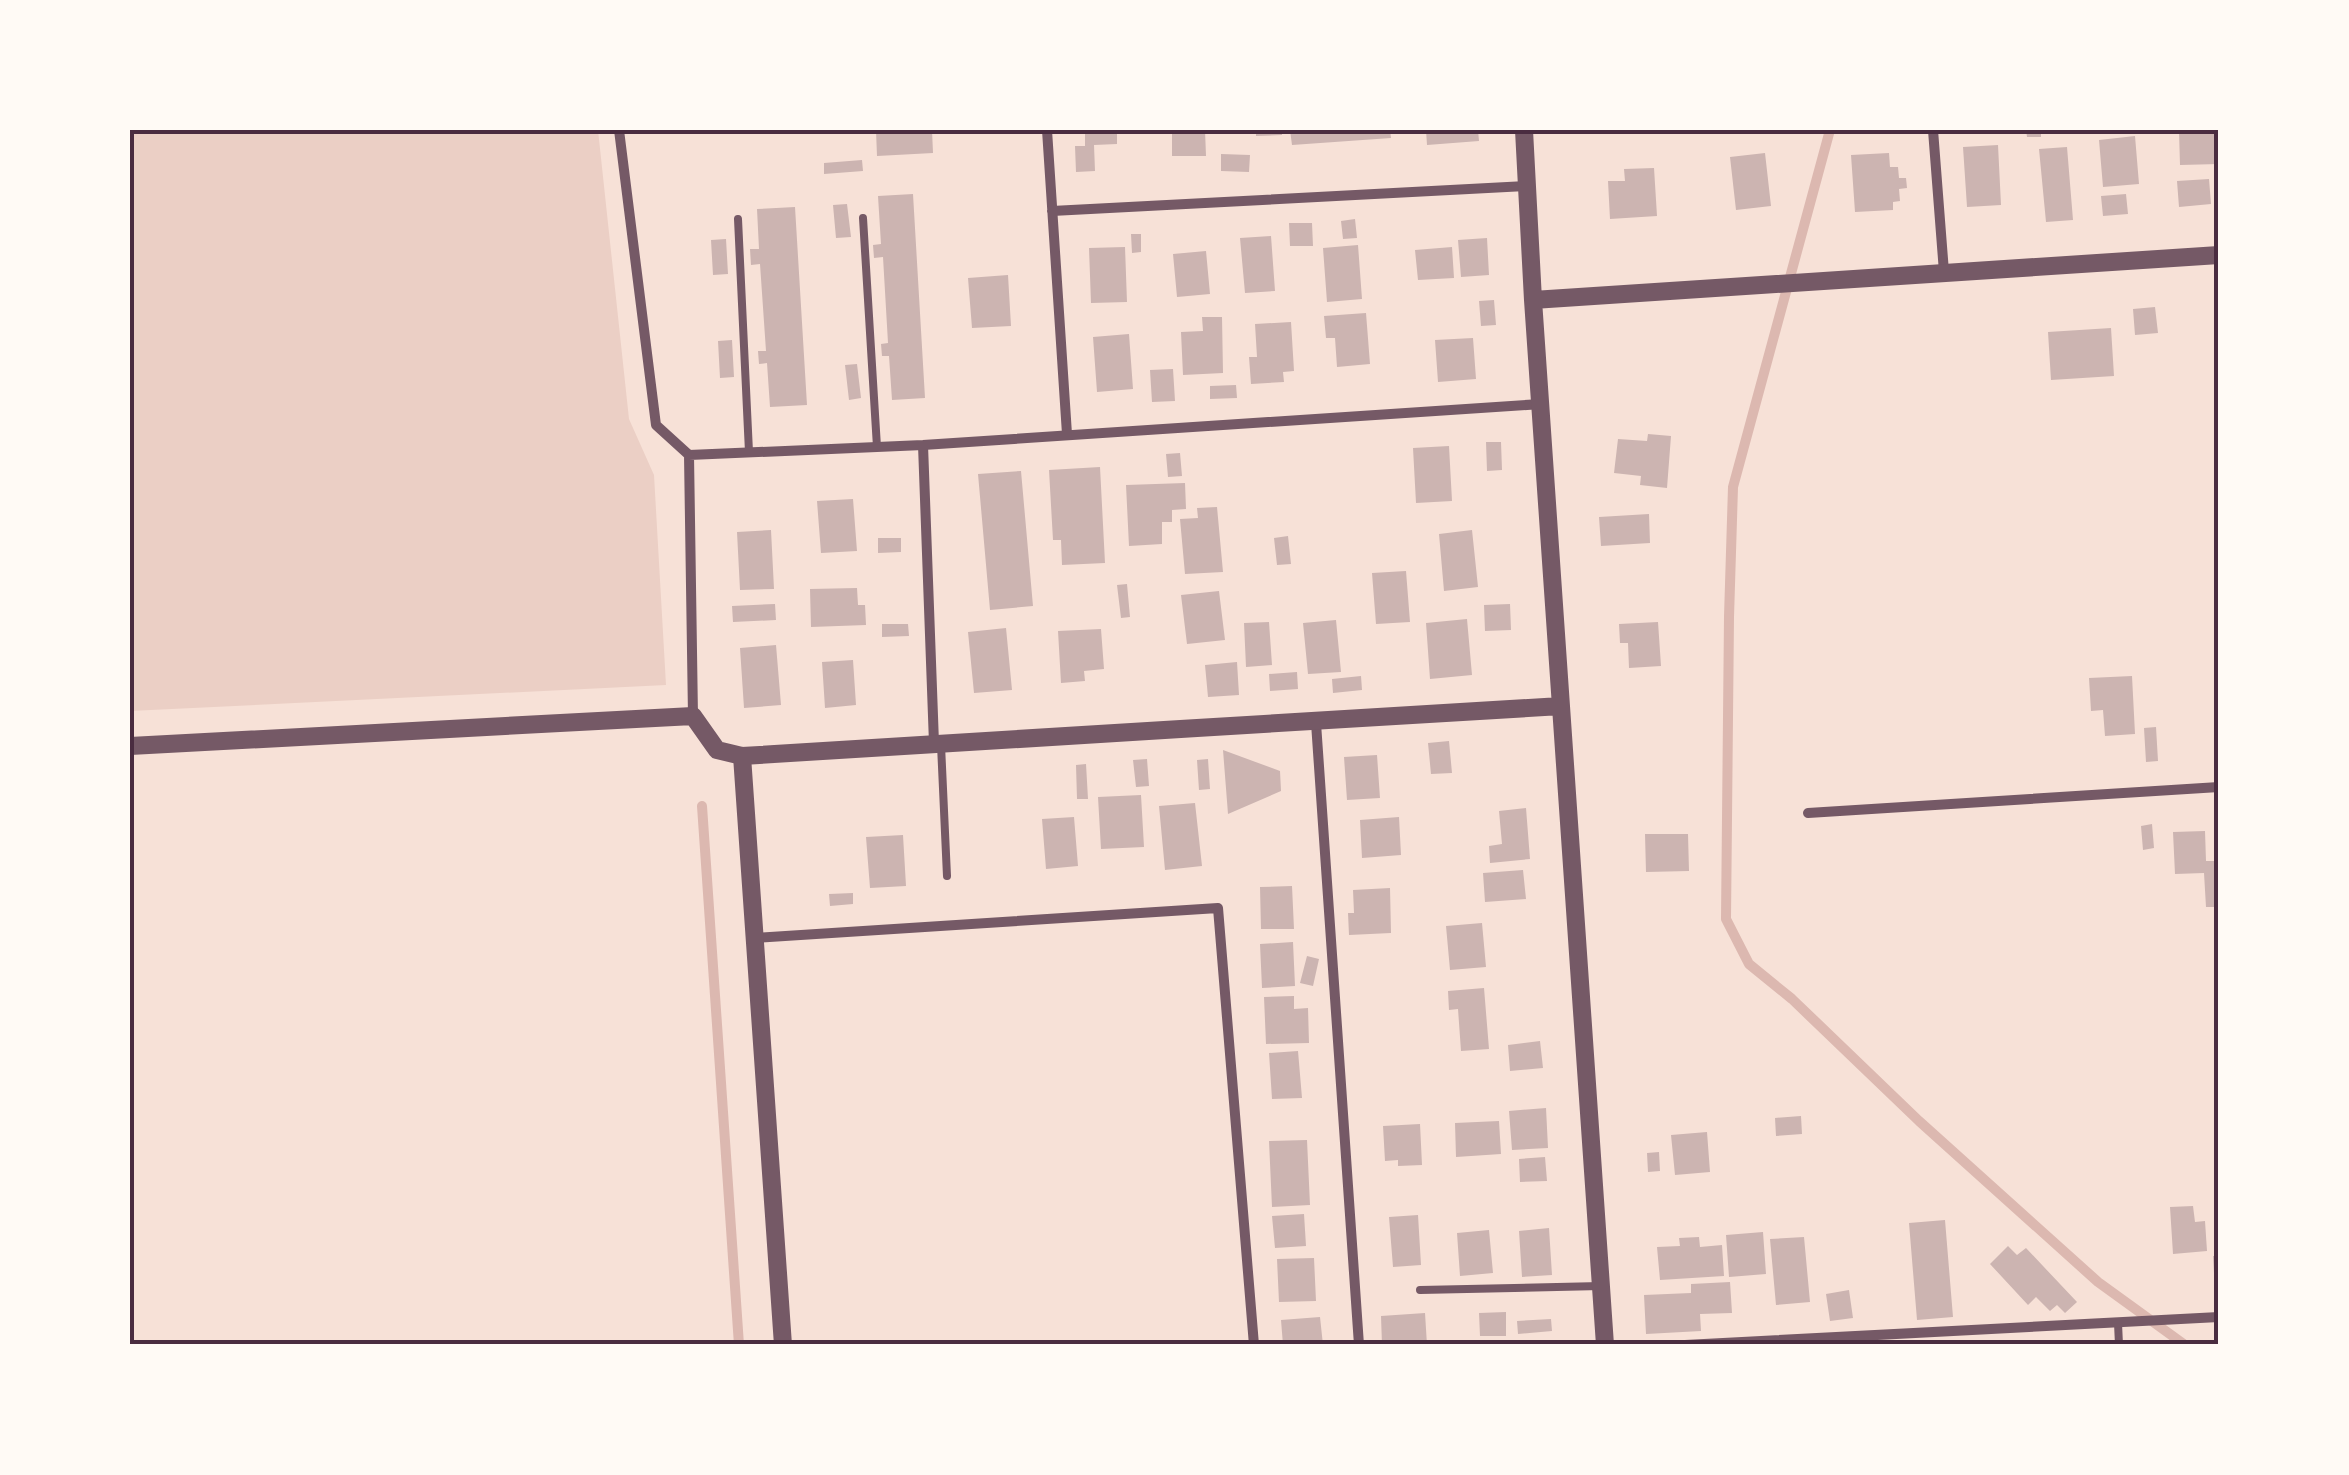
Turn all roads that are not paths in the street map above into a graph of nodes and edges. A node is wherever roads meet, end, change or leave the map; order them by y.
1 (619, 130) edge
2 (1047, 130) edge
3 (1524, 130) edge
4 (1933, 130) edge
5 (1528, 186) junction
6 (1052, 210) junction
7 (863, 218) dead end
8 (738, 219) dead end
9 (2219, 255) edge
10 (1944, 272) junction
11 (1533, 300) junction
12 (1540, 404) junction
13 (1067, 434) junction
14 (923, 444) junction
15 (878, 446) junction
16 (749, 452) junction
17 (689, 456) junction
18 (1561, 706) junction
19 (693, 716) junction
20 (1316, 722) junction
21 (937, 742) junction
22 (130, 746) edge
23 (742, 756) junction
24 (2219, 787) edge
25 (1808, 812) dead end
26 (947, 876) dead end
27 (754, 938) junction
28 (1601, 1286) junction
29 (1420, 1290) dead end
30 (2219, 1318) edge
31 (2118, 1323) junction
32 (783, 1345) edge
33 (1254, 1345) edge
34 (1359, 1345) edge
35 (1605, 1345) edge
36 (1684, 1345) edge
37 (2119, 1345) edge

1 - 17 street
2 - 6 street
3 - 5 street
4 - 10 street
5 - 6 street
5 - 11 street
6 - 13 street
7 - 15 lane
8 - 16 lane
9 - 10 street
10 - 11 street
11 - 12 street
12 - 13 street
12 - 18 street
13 - 14 street
14 - 15 street
14 - 21 street
15 - 16 street
16 - 17 street
17 - 19 street
18 - 20 street
18 - 28 street
19 - 22 street
19 - 23 street
20 - 21 street
20 - 34 street
21 - 23 street
21 - 26 lane
23 - 27 street
24 - 25 street
27 - 32 street
27 - 33 street
28 - 29 lane
28 - 35 street
30 - 31 street
31 - 36 street
31 - 37 lane

